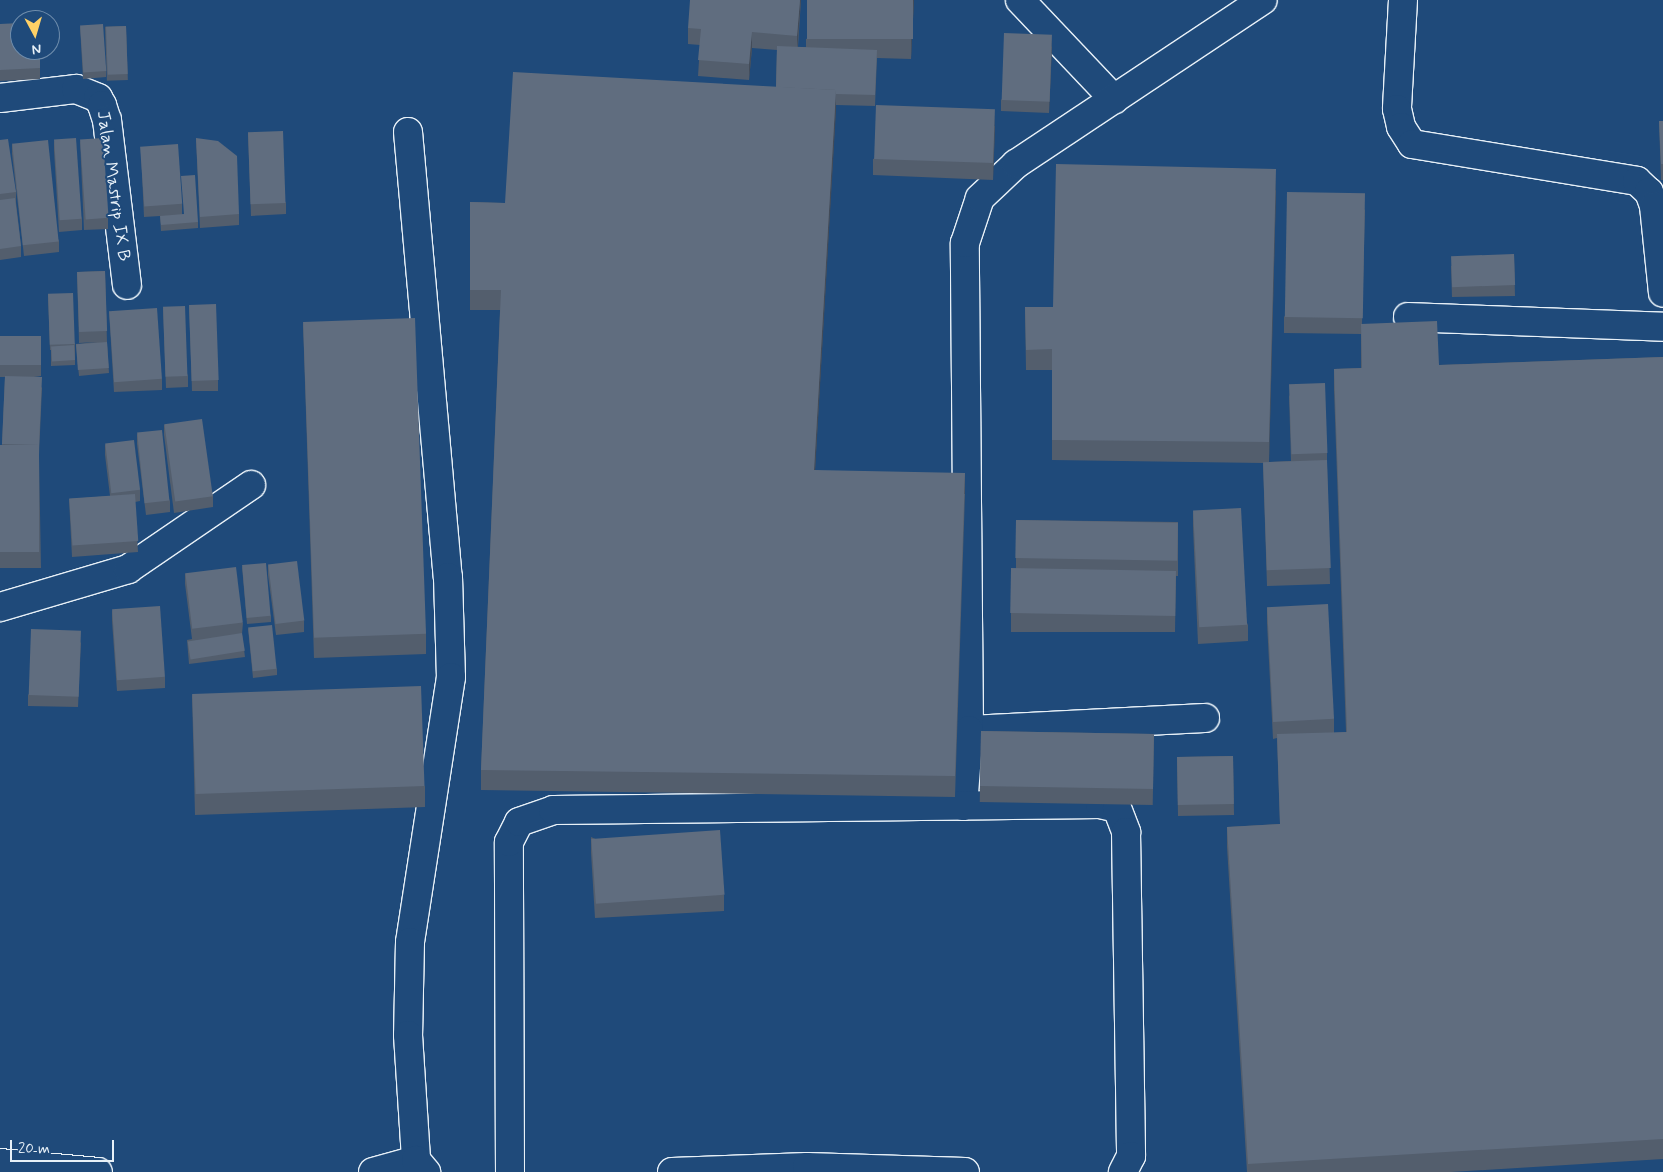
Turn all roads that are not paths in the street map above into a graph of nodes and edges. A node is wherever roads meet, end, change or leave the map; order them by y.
1 (1020, 0) edge
2 (1263, 0) edge
3 (1403, 0) edge
4 (0, 98) edge
5 (1114, 100) junction
6 (408, 132) dead end
7 (127, 285) dead end
8 (1663, 293) edge
9 (1408, 317) dead end
10 (1663, 327) edge
11 (251, 485) dead end
12 (0, 607) edge
13 (1204, 718) dead end
14 (969, 730) junction
15 (963, 806) junction
16 (0, 1163) edge
17 (421, 1166) edge
18 (98, 1172) edge
19 (373, 1172) edge
20 (510, 1172) edge
21 (672, 1172) edge
22 (965, 1172) edge
23 (1123, 1172) edge

1 - 5 street
2 - 5 street
3 - 8 street
4 - 7 street, Jalan Mastrip IX B
5 - 14 street
6 - 17 street
9 - 10 street
11 - 12 street
13 - 14 street
14 - 15 street
15 - 20 street
15 - 23 street
16 - 18 street
17 - 19 street
21 - 22 street

